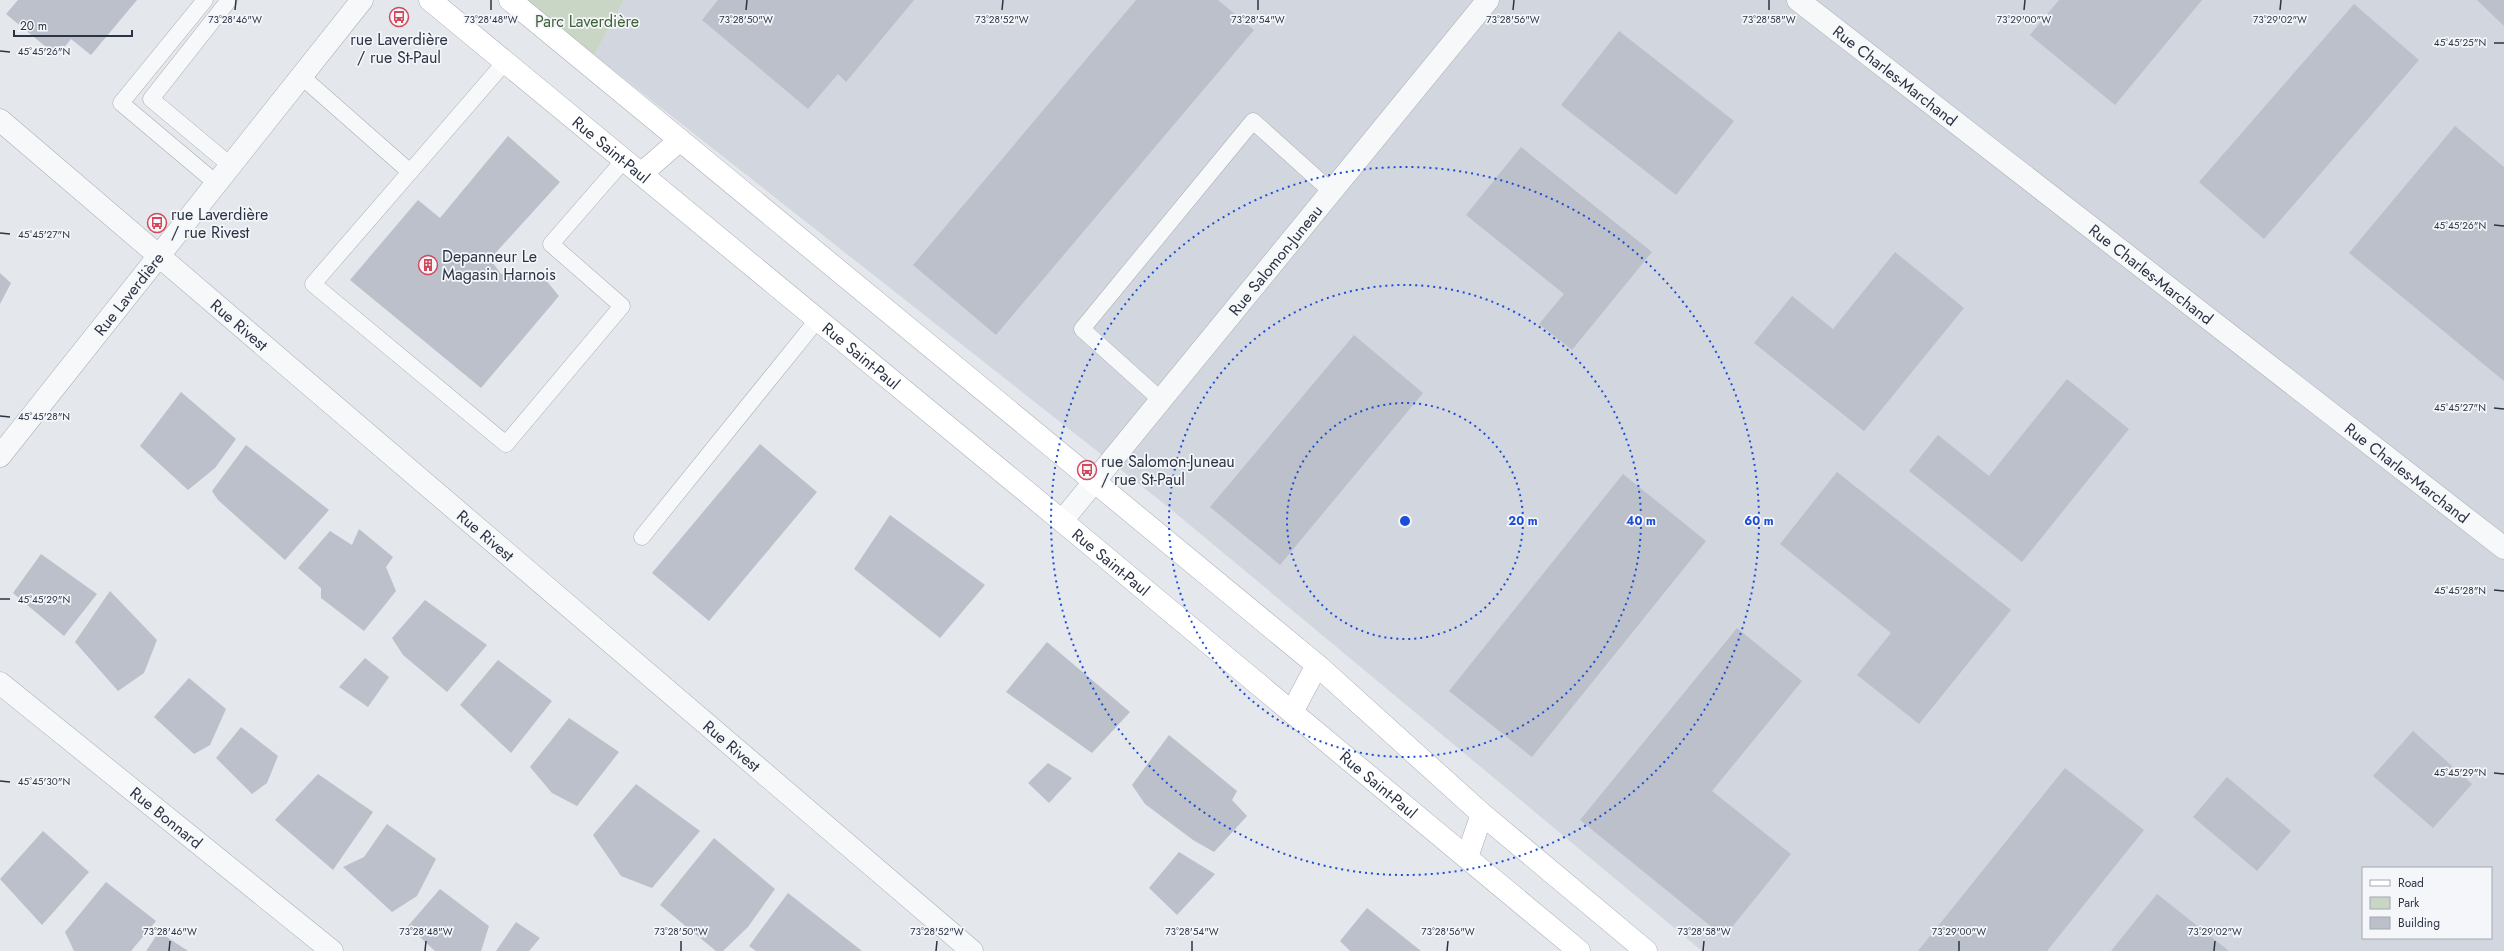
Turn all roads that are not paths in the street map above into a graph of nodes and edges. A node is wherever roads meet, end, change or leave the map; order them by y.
1 (205, 0) edge
2 (229, 0) edge
3 (362, 0) edge
4 (430, 0) edge
5 (510, 0) edge
6 (1488, 0) edge
7 (1798, 0) edge
8 (505, 62) junction
9 (301, 76) junction
10 (0, 120) edge
11 (680, 140) junction
12 (624, 160) junction
13 (230, 165) junction
14 (410, 172) junction
15 (641, 174) junction
16 (216, 183) junction
17 (1332, 192) junction
18 (159, 254) junction
19 (818, 319) junction
20 (1161, 400) junction
21 (0, 456) edge
22 (1094, 482) junction
23 (1062, 521) junction
24 (642, 537) dead end
25 (2504, 548) edge
26 (1317, 665) junction
27 (0, 683) edge
28 (1292, 712) junction
29 (1482, 814) junction
30 (1467, 857) junction
31 (332, 951) edge
32 (972, 951) edge
33 (1579, 951) edge
34 (1646, 951) edge

1 - 16 lane
2 - 13 lane
3 - 9 street, Rue Laverdière
4 - 8 street, Rue Saint-Paul
5 - 11 street
6 - 17 street, Rue Salomon-Juneau
7 - 25 street, Rue Charles-Marchand
8 - 12 street, Rue Saint-Paul
8 - 14 lane
9 - 13 street, Rue Laverdière
9 - 14 lane
10 - 18 street, Rue Rivest
11 - 15 street
11 - 22 street
12 - 14 lane
12 - 15 street, Rue Saint-Paul
13 - 16 street, Rue Laverdière
15 - 19 street, Rue Saint-Paul
16 - 18 street, Rue Laverdière
17 - 20 street, Rue Salomon-Juneau
17 - 20 lane
18 - 21 street, Rue Laverdière
18 - 32 street, Rue Rivest
19 - 23 street, Rue Saint-Paul
19 - 24 lane
20 - 22 street, Rue Salomon-Juneau
22 - 23 street, Rue Salomon-Juneau
22 - 26 street
23 - 28 street, Rue Saint-Paul
26 - 28 street
26 - 29 street
27 - 31 street, Rue Bonnard
28 - 30 street, Rue Saint-Paul
29 - 30 street
29 - 34 street
30 - 33 street, Rue Saint-Paul

